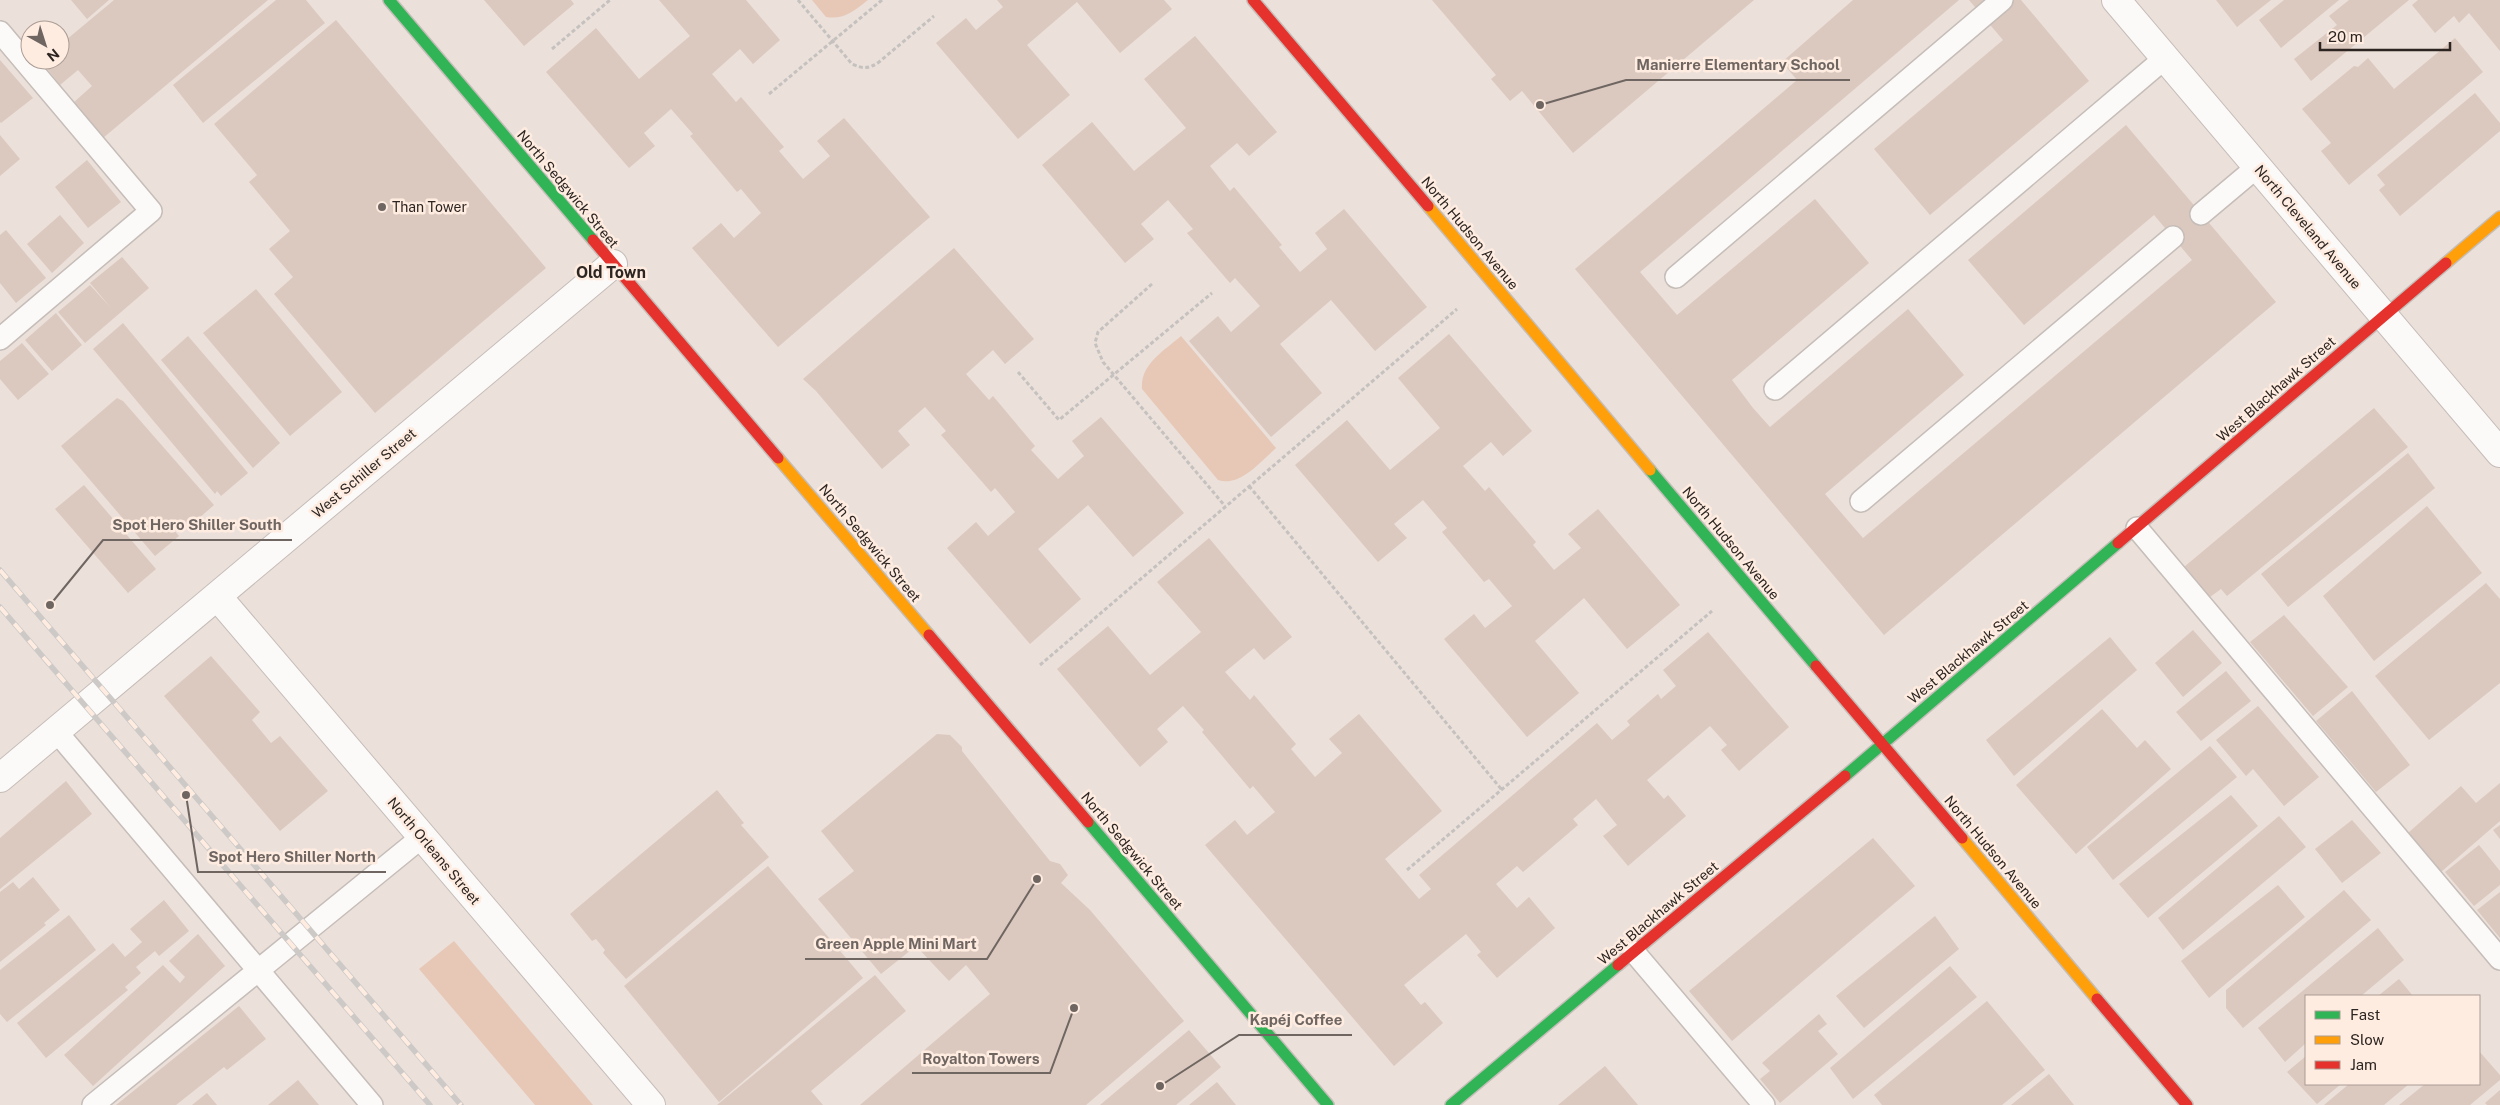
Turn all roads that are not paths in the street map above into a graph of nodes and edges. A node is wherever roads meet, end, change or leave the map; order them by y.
1 (389, 0) edge
2 (1253, 0) edge
3 (2002, 0) edge
4 (2116, 0) edge
5 (0, 32) edge
6 (2165, 58) junction
7 (2257, 167) junction
8 (2201, 214) dead end
9 (2500, 217) edge
10 (2173, 238) dead end
11 (613, 264) junction
12 (1676, 277) dead end
13 (2384, 316) junction
14 (0, 339) edge
15 (1775, 389) dead end
16 (2500, 453) edge
17 (1861, 501) dead end
18 (2138, 528) junction
19 (217, 596) junction
20 (56, 731) junction
21 (1882, 745) junction
22 (0, 778) edge
23 (422, 837) junction
24 (1634, 952) junction
25 (2500, 959) edge
26 (259, 970) junction
27 (93, 1105) edge
28 (372, 1105) edge
29 (651, 1105) edge
30 (1328, 1105) edge
31 (1451, 1105) edge
32 (1764, 1105) edge
33 (2187, 1105) edge

1 - 11 street, North Sedgwick Street
2 - 21 street, North Hudson Avenue
3 - 12 lane
4 - 6 street, North Cleveland Avenue
5 - 14 lane
6 - 7 street, North Cleveland Avenue
6 - 15 lane
7 - 8 lane
7 - 13 street, North Cleveland Avenue
9 - 13 street, West Blackhawk Street
10 - 17 lane
11 - 19 street, West Schiller Street
11 - 30 street, North Sedgwick Street
13 - 16 street, North Cleveland Avenue
13 - 18 street, West Blackhawk Street
18 - 21 street, West Blackhawk Street
18 - 25 lane
19 - 20 street, West Schiller Street
19 - 23 street, North Orleans Street
20 - 22 street, West Schiller Street
20 - 26 lane
21 - 24 street, West Blackhawk Street
21 - 33 street, North Hudson Avenue
23 - 26 lane
23 - 29 street, North Orleans Street
24 - 31 street, West Blackhawk Street
24 - 32 lane
26 - 27 lane
26 - 28 lane

